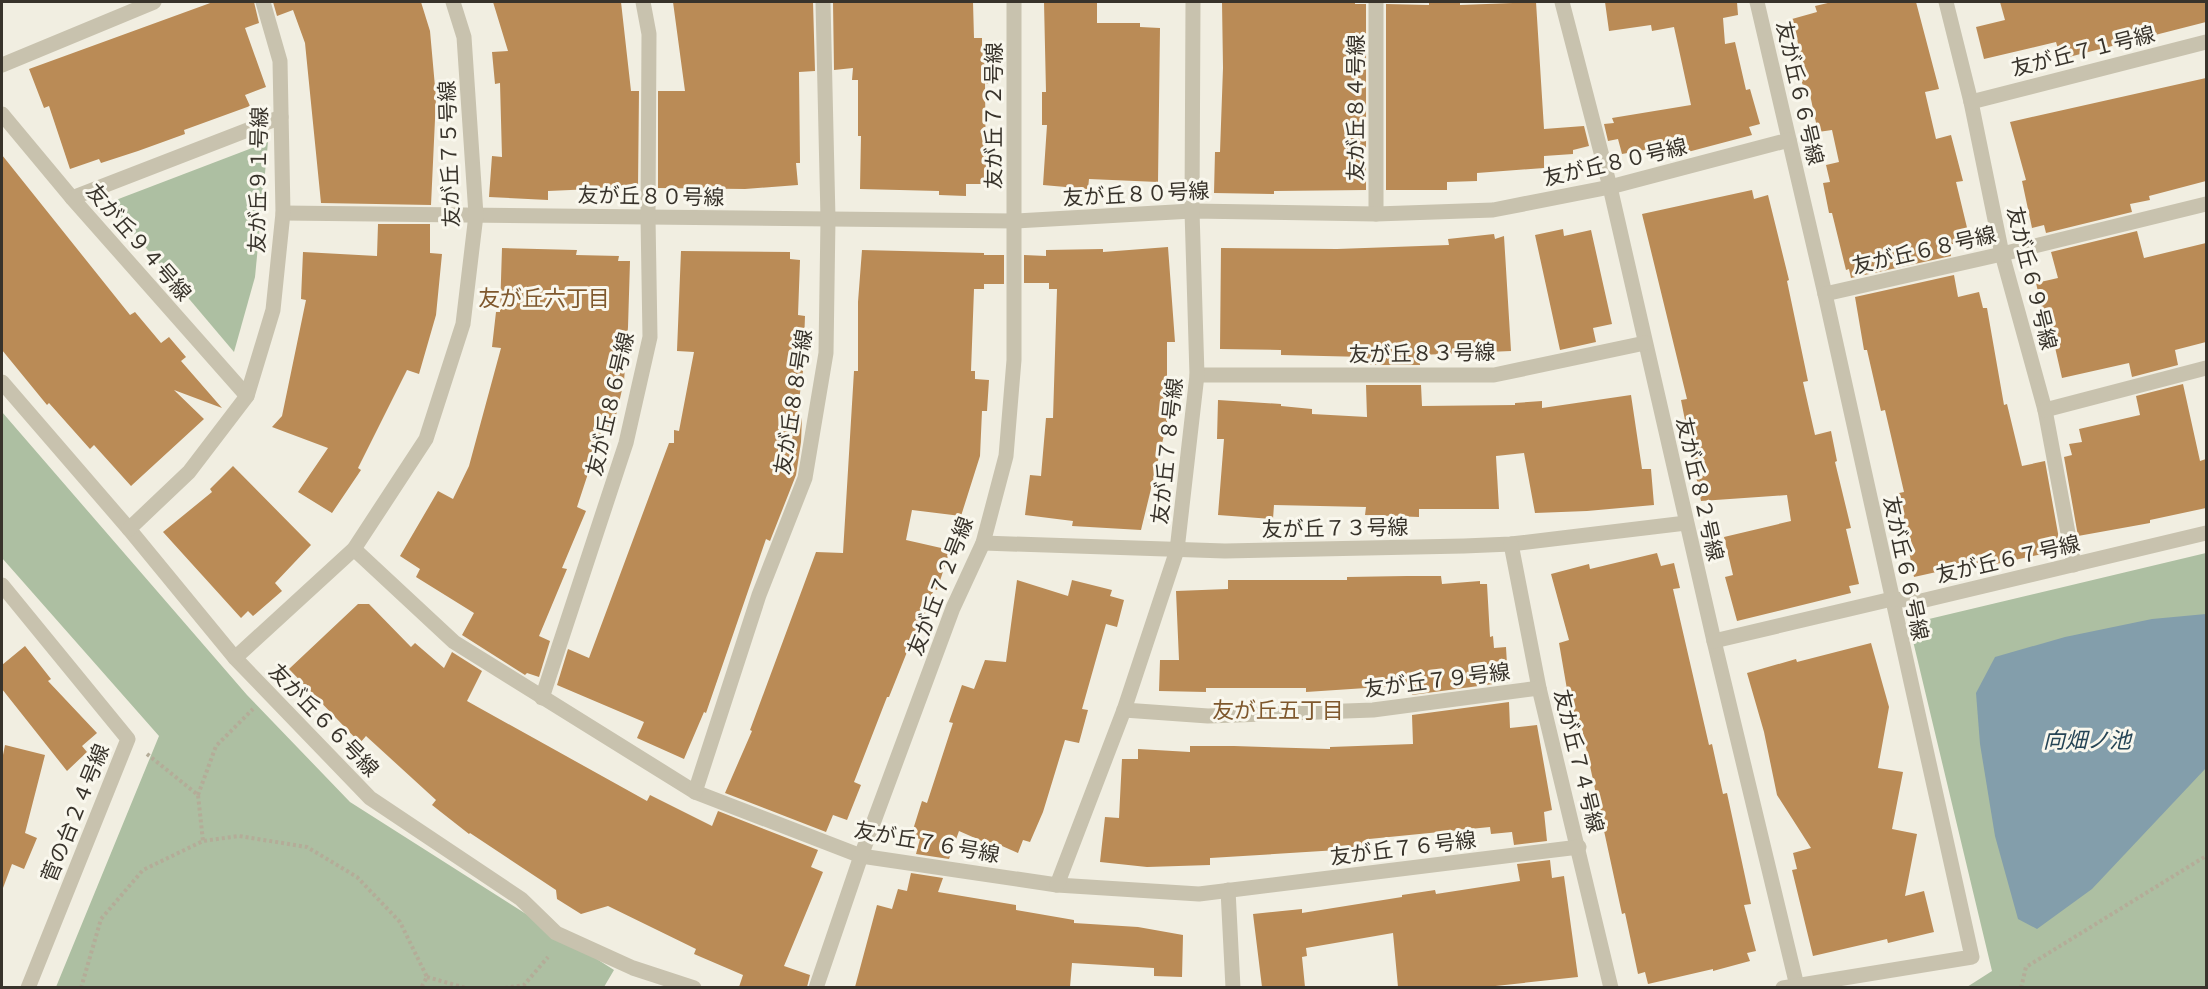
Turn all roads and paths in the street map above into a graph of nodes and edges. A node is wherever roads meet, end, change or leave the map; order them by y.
1 (154, 2) edge
2 (263, 2) edge
3 (453, 2) edge
4 (643, 2) edge
5 (823, 2) edge
6 (1014, 2) edge
7 (1193, 2) edge
8 (1376, 2) edge
9 (1562, 2) edge
10 (1757, 2) edge
11 (1946, 2) edge
12 (2206, 42) edge
13 (2, 65) edge
14 (1971, 102) junction
15 (2, 114) edge
16 (282, 117) junction
17 (1789, 140) junction
18 (1610, 188) junction
19 (72, 198) junction
20 (2206, 204) edge
21 (1192, 211) junction
22 (283, 213) junction
23 (1376, 214) junction
24 (476, 215) junction
25 (648, 217) junction
26 (828, 219) junction
27 (1015, 221) junction
28 (2002, 254) junction
29 (1825, 294) junction
30 (1645, 344) junction
31 (2206, 368) edge
32 (1197, 375) junction
33 (2, 382) edge
34 (247, 396) junction
35 (2045, 410) junction
36 (1686, 523) junction
37 (129, 529) junction
38 (2206, 533) edge
39 (983, 543) junction
40 (1511, 544) junction
41 (354, 549) junction
42 (1177, 550) junction
43 (2074, 565) junction
44 (5, 595) edge
45 (1892, 599) junction
46 (1714, 642) junction
47 (235, 658) junction
48 (1539, 688) junction
49 (269, 693) junction
50 (542, 698) junction
51 (1124, 710) junction
52 (128, 739) junction
53 (695, 792) junction
54 (198, 795) junction
55 (203, 841) junction
56 (1579, 847) junction
57 (861, 856) junction
58 (2206, 856) edge
59 (1057, 885) junction
60 (1228, 890) junction
61 (556, 933) junction
62 (427, 977) junction
63 (27, 987) edge
64 (81, 987) edge
65 (421, 987) edge
66 (466, 987) edge
67 (505, 987) edge
68 (694, 987) edge
69 (816, 987) edge
70 (1233, 987) edge
71 (1611, 987) edge
72 (1790, 987) edge
73 (2022, 987) edge

1 - 13 street
2 - 16 street, 友が丘９１号線
3 - 24 street, 友が丘７５号線
4 - 25 street, 友が丘８６号線
5 - 26 street, 友が丘８８号線
6 - 27 street, 友が丘７２号線
7 - 21 street, 友が丘７８号線
8 - 23 street, 友が丘８４号線
9 - 18 street, 友が丘８２号線
10 - 17 street, 友が丘６６号線
11 - 14 street, 友が丘６９号線
12 - 14 street, 友が丘７１号線
14 - 28 street, 友が丘６９号線
15 - 19 street, 友が丘９４号線
16 - 19 street
16 - 22 street, 友が丘９１号線
17 - 18 street, 友が丘８０号線
17 - 29 street, 友が丘６６号線
18 - 23 street, 友が丘８０号線
18 - 30 street, 友が丘８２号線
19 - 34 street, 友が丘９４号線
20 - 28 street, 友が丘６８号線
21 - 23 street, 友が丘８０号線
21 - 27 street, 友が丘８０号線
21 - 32 street, 友が丘７８号線
22 - 24 street, 友が丘８０号線
22 - 34 street, 友が丘９１号線
24 - 25 street, 友が丘８０号線
24 - 41 street, 友が丘７５号線
25 - 26 street, 友が丘８０号線
25 - 50 street, 友が丘８６号線
26 - 27 street, 友が丘８０号線
26 - 53 street, 友が丘８８号線
27 - 39 street, 友が丘７２号線
28 - 29 street, 友が丘６８号線
28 - 35 street, 友が丘６９号線
29 - 45 street, 友が丘６６号線
30 - 32 street, 友が丘８３号線
30 - 36 street, 友が丘８２号線
31 - 35 street
32 - 42 street, 友が丘７８号線
33 - 37 street, 友が丘６６号線
34 - 37 street, 友が丘９１号線
35 - 43 street, 友が丘６９号線
36 - 40 street, 友が丘７３号線
36 - 46 street, 友が丘８２号線
37 - 47 street, 友が丘６６号線
38 - 43 street, 友が丘６７号線
39 - 42 street, 友が丘７３号線
39 - 57 street, 友が丘７２号線
40 - 42 street, 友が丘７３号線
40 - 48 street, 友が丘７４号線
41 - 47 street, 友が丘７５号線
41 - 50 street, 友が丘７６号線
42 - 51 street, 友が丘７８号線
43 - 45 street, 友が丘６７号線
44 - 52 street, 菅の台２４号線
45 - 46 street, 友が丘６７号線
45 - 72 street, 友が丘６６号線
46 - 72 street, 友が丘８２号線
47 - 49 street, 友が丘６６号線
48 - 51 street, 友が丘７９号線
48 - 56 street, 友が丘７４号線
49 - 54 path
49 - 61 street, 友が丘６６号線
50 - 53 street, 友が丘７６号線
51 - 59 street, 友が丘７８号線
52 - 54 path
52 - 63 street, 菅の台２４号線
53 - 57 street, 友が丘７６号線
54 - 55 path
55 - 62 path
55 - 64 path
56 - 60 street, 友が丘７６号線
56 - 71 street, 友が丘７４号線
57 - 59 street, 友が丘７６号線
57 - 69 street, 友が丘７２号線
58 - 73 path
59 - 60 street, 友が丘７６号線
60 - 70 street
61 - 67 path
61 - 68 street, 友が丘６６号線
62 - 65 path
62 - 66 path

